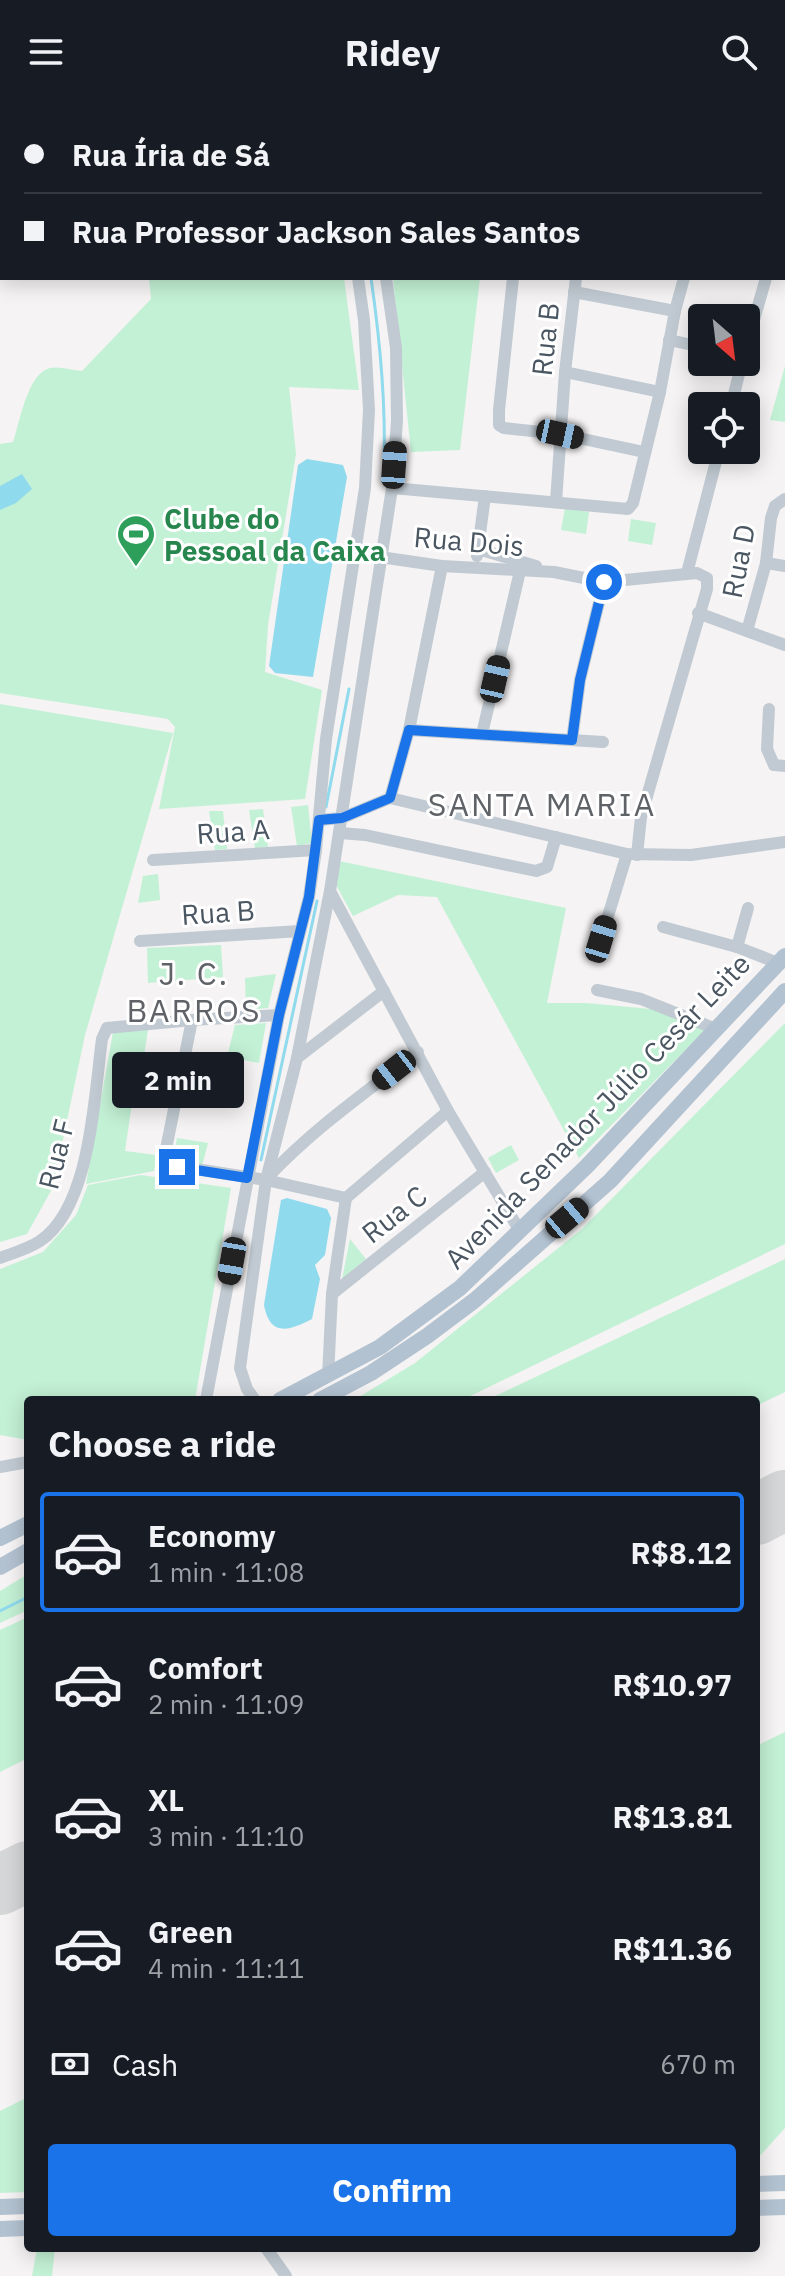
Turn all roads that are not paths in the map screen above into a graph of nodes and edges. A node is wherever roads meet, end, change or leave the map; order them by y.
1 (358, 280) edge
2 (386, 280) edge
3 (513, 280) edge
4 (576, 280) edge
5 (683, 280) edge
6 (765, 280) edge
7 (574, 292) junction
8 (759, 304) edge
9 (675, 311) junction
10 (669, 340) junction
11 (688, 344) edge
12 (565, 372) junction
13 (660, 392) junction
14 (560, 434) junction
15 (644, 452) junction
16 (715, 464) edge
17 (392, 488) junction
18 (485, 496) junction
19 (782, 500) edge
20 (556, 502) junction
21 (478, 549) junction
22 (380, 557) junction
23 (766, 563) junction
24 (442, 566) junction
25 (785, 566) edge
26 (475, 567) junction
27 (520, 571) junction
28 (554, 572) junction
29 (687, 573) junction
30 (604, 582) junction
31 (698, 613) junction
32 (747, 631) junction
33 (785, 645) edge
34 (769, 709) dead end
35 (409, 730) junction
36 (482, 734) junction
37 (572, 740) junction
38 (603, 742) dead end
39 (785, 766) edge
40 (390, 798) junction
41 (342, 818) junction
42 (319, 820) junction
43 (340, 833) junction
44 (556, 837) junction
45 (785, 842) edge
46 (316, 850) junction
47 (632, 854) junction
48 (153, 860) dead end
49 (330, 891) junction
50 (748, 908) dead end
51 (663, 927) dead end
52 (300, 931) junction
53 (601, 939) dead end
54 (140, 941) dead end
55 (737, 947) junction
56 (782, 959) edge
57 (597, 990) dead end
58 (384, 991) junction
59 (785, 991) edge
60 (279, 1015) junction
61 (192, 1020) junction
62 (716, 1029) junction
63 (418, 1052) junction
64 (297, 1058) junction
65 (678, 1069) junction
66 (694, 1091) junction
67 (656, 1094) junction
68 (448, 1111) junction
69 (673, 1116) junction
70 (485, 1172) junction
71 (247, 1178) junction
72 (266, 1180) junction
73 (346, 1198) junction
74 (520, 1231) junction
75 (0, 1258) edge
76 (332, 1294) junction
77 (328, 1376) junction
78 (207, 1396) edge
79 (252, 1396) edge
80 (288, 1396) edge
81 (327, 1396) edge
82 (24, 1463) edge
83 (0, 1467) edge
84 (24, 1526) edge
85 (0, 1538) edge
86 (24, 1553) edge
87 (0, 1567) edge
88 (785, 2183) edge
89 (760, 2184) edge
90 (24, 2206) edge
91 (0, 2207) edge
92 (785, 2207) edge
93 (760, 2208) edge
94 (24, 2228) edge
95 (0, 2229) edge
96 (269, 2252) edge
97 (286, 2276) edge

1 - 42 street
2 - 17 street
3 - 14 street
4 - 7 street, Rua B
5 - 9 street
6 - 8 street
7 - 9 street
7 - 12 street, Rua B
9 - 10 street
10 - 11 street
10 - 13 street
12 - 13 street
12 - 14 street, Rua B
13 - 15 street
14 - 15 street
14 - 20 street, Rua B
15 - 20 street
16 - 29 street
17 - 18 street
17 - 22 street
18 - 20 street
18 - 21 street
19 - 23 street, Rua D
21 - 26 street
21 - 28 street, Rua Dois
22 - 24 street, Rua Dois
22 - 41 street
23 - 25 street
23 - 32 street, Rua D
24 - 26 street, Rua Dois
24 - 35 street
26 - 27 street, Rua Dois
27 - 28 street, Rua Dois
27 - 36 street
28 - 30 street, Rua Dois
29 - 30 street, Rua Dois
29 - 31 street, Rua Dois
30 - 37 street
31 - 32 street
31 - 47 street
32 - 33 street
34 - 39 street
35 - 36 street
35 - 40 street
36 - 37 street
37 - 38 street
40 - 41 street
40 - 44 street
41 - 42 street
41 - 43 street
42 - 46 street
43 - 44 street
43 - 49 street
44 - 47 street
45 - 47 street
46 - 48 street, Rua A
46 - 52 street
47 - 53 street
49 - 58 street
49 - 64 street
50 - 55 street
51 - 55 street
52 - 54 street, Rua B
52 - 60 street
55 - 56 street
56 - 62 main road, Avenida Senador Júlio Cesár Leite
57 - 62 street
58 - 63 street
58 - 64 street
59 - 66 main road, Avenida Senador Júlio Cesár Leite
60 - 61 street
60 - 71 street
61 - 71 street
61 - 75 street, Rua F
62 - 65 main road, Avenida Senador Júlio Cesár Leite
63 - 68 street
63 - 72 street
64 - 72 street
65 - 66 main road
65 - 67 main road, Avenida Senador Júlio Cesár Leite
66 - 69 main road, Avenida Senador Júlio Cesár Leite
67 - 69 main road
67 - 74 main road, Avenida Senador Júlio Cesár Leite
68 - 70 street
68 - 73 street
69 - 81 main road, Avenida Senador Júlio Cesár Leite
70 - 74 street
70 - 76 street, Rua C
71 - 72 street
71 - 78 street
72 - 73 street
72 - 79 street
73 - 76 street
74 - 77 main road, Avenida Senador Júlio Cesár Leite
76 - 77 street
77 - 80 main road, Avenida Senador Júlio Cesár Leite
82 - 83 street
84 - 85 main road
86 - 87 main road
88 - 89 main road
90 - 91 main road
92 - 93 main road
94 - 95 main road
96 - 97 street

